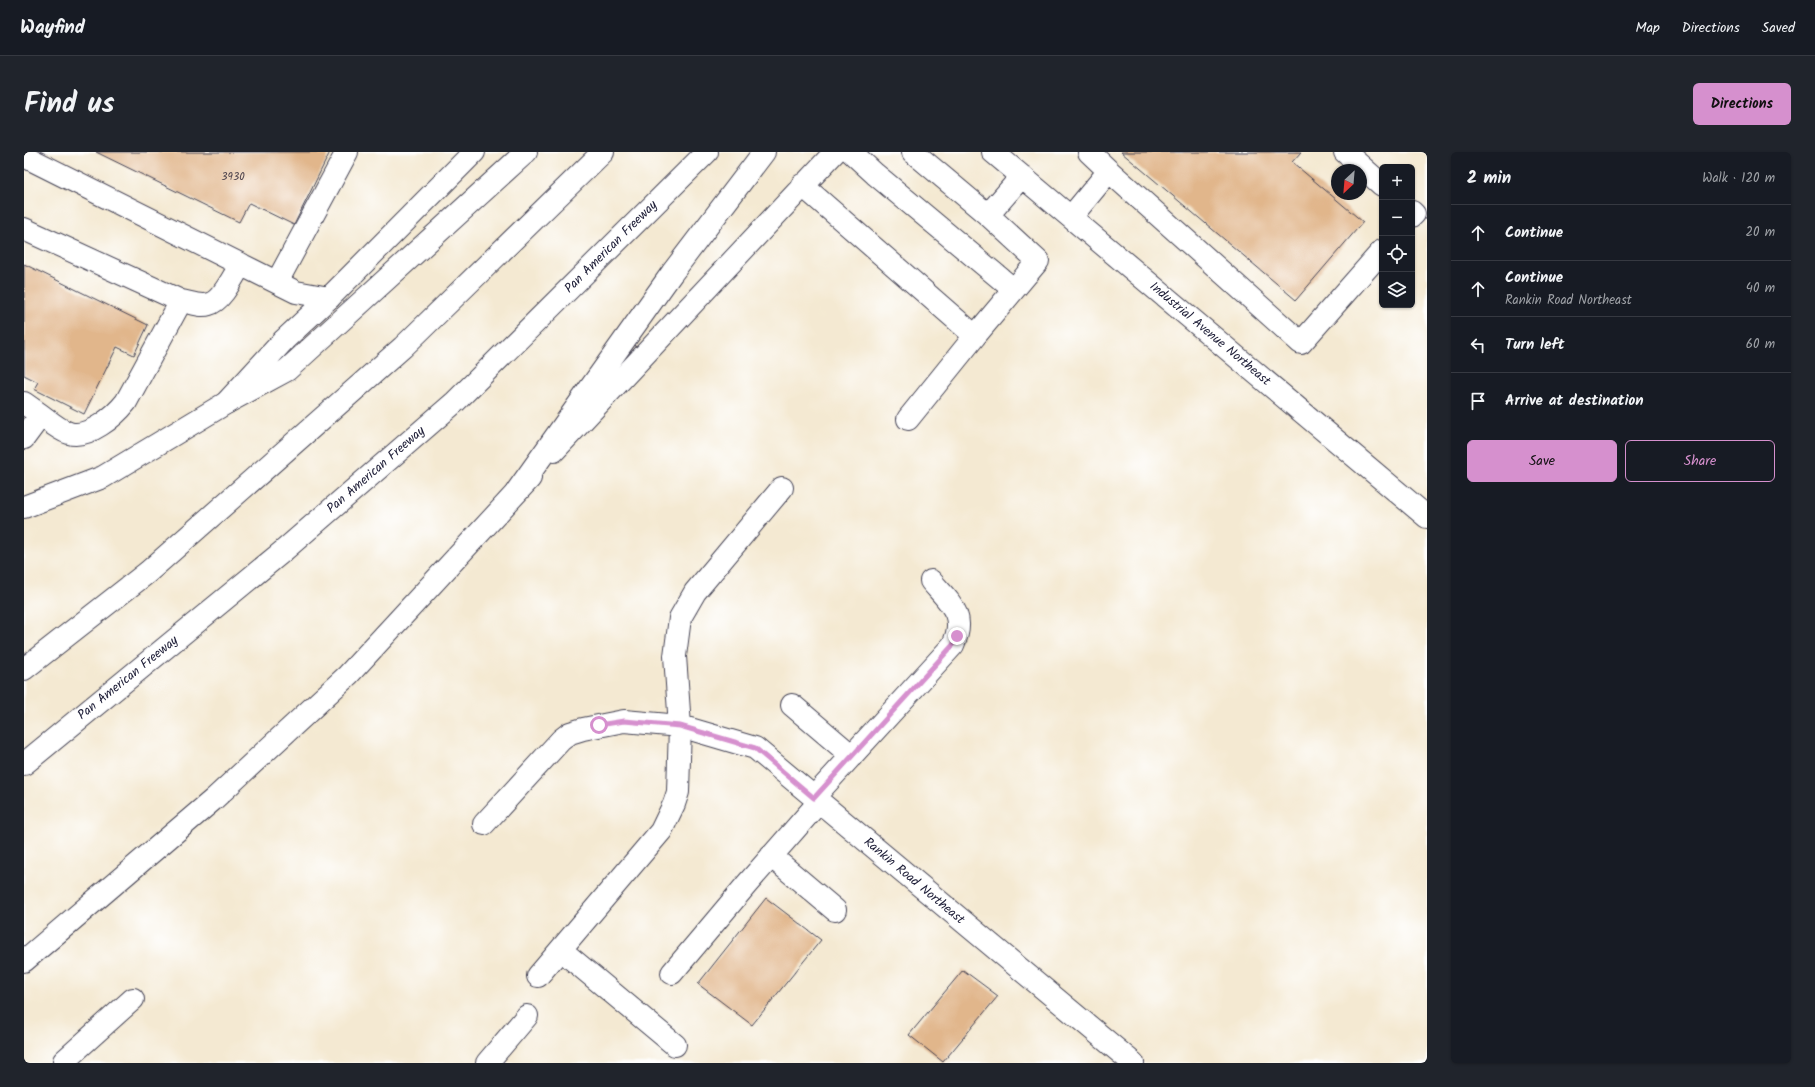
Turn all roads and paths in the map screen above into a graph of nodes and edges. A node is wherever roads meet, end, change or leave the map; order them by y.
1 (347, 152) edge
2 (474, 152) edge
3 (526, 152) edge
4 (603, 152) edge
5 (707, 152) edge
6 (764, 152) edge
7 (835, 152) edge
8 (851, 152) edge
9 (913, 152) edge
10 (993, 152) edge
11 (1089, 152) edge
12 (1345, 152) edge
13 (24, 156) edge
14 (1109, 171) junction
15 (1022, 176) junction
16 (1379, 182) edge
17 (802, 185) junction
18 (988, 215) junction
19 (1071, 217) junction
20 (24, 229) edge
21 (1379, 254) edge
22 (245, 267) junction
23 (277, 282) junction
24 (1013, 289) junction
25 (329, 298) junction
26 (180, 300) junction
27 (975, 336) junction
28 (226, 403) junction
29 (32, 409) edge
30 (908, 419) dead end
31 (24, 438) edge
32 (782, 488) dead end
33 (517, 491) junction
34 (24, 507) edge
35 (1427, 517) edge
36 (932, 581) dead end
37 (24, 669) edge
38 (792, 705) dead end
39 (680, 726) junction
40 (852, 756) junction
41 (24, 764) edge
42 (816, 800) junction
43 (484, 824) dead end
44 (771, 856) junction
45 (835, 910) dead end
46 (561, 950) junction
47 (24, 961) edge
48 (672, 973) dead end
49 (538, 976) dead end
50 (133, 999) dead end
51 (527, 1016) dead end
52 (675, 1045) dead end
53 (66, 1063) edge
54 (487, 1063) edge
55 (1133, 1063) edge

1 - 23 main road
2 - 25 main road
3 - 28 main road
4 - 37 main road
5 - 41 main road, Pan American Freeway
6 - 33 main road
7 - 17 main road
8 - 24 main road
9 - 18 main road
10 - 15 main road, Industrial Avenue Northeast
11 - 14 main road
12 - 16 main road
13 - 22 main road
14 - 19 main road
14 - 21 main road
15 - 18 main road
15 - 19 main road, Industrial Avenue Northeast
17 - 27 main road
17 - 33 main road
18 - 24 main road
19 - 35 main road, Industrial Avenue Northeast
20 - 26 main road
22 - 23 main road
22 - 26 main road
23 - 25 main road
24 - 27 main road
25 - 28 main road
26 - 29 main road
27 - 30 main road
28 - 34 main road
29 - 31 main road
32 - 39 main road
33 - 47 main road
36 - 40 main road
38 - 40 main road
39 - 42 main road, Rankin Road Northeast
39 - 43 main road, Rankin Road Northeast
39 - 46 main road
40 - 42 main road
42 - 44 main road
42 - 55 main road, Rankin Road Northeast
44 - 45 main road
44 - 48 main road
46 - 49 main road
46 - 52 main road
50 - 53 main road
51 - 54 main road

